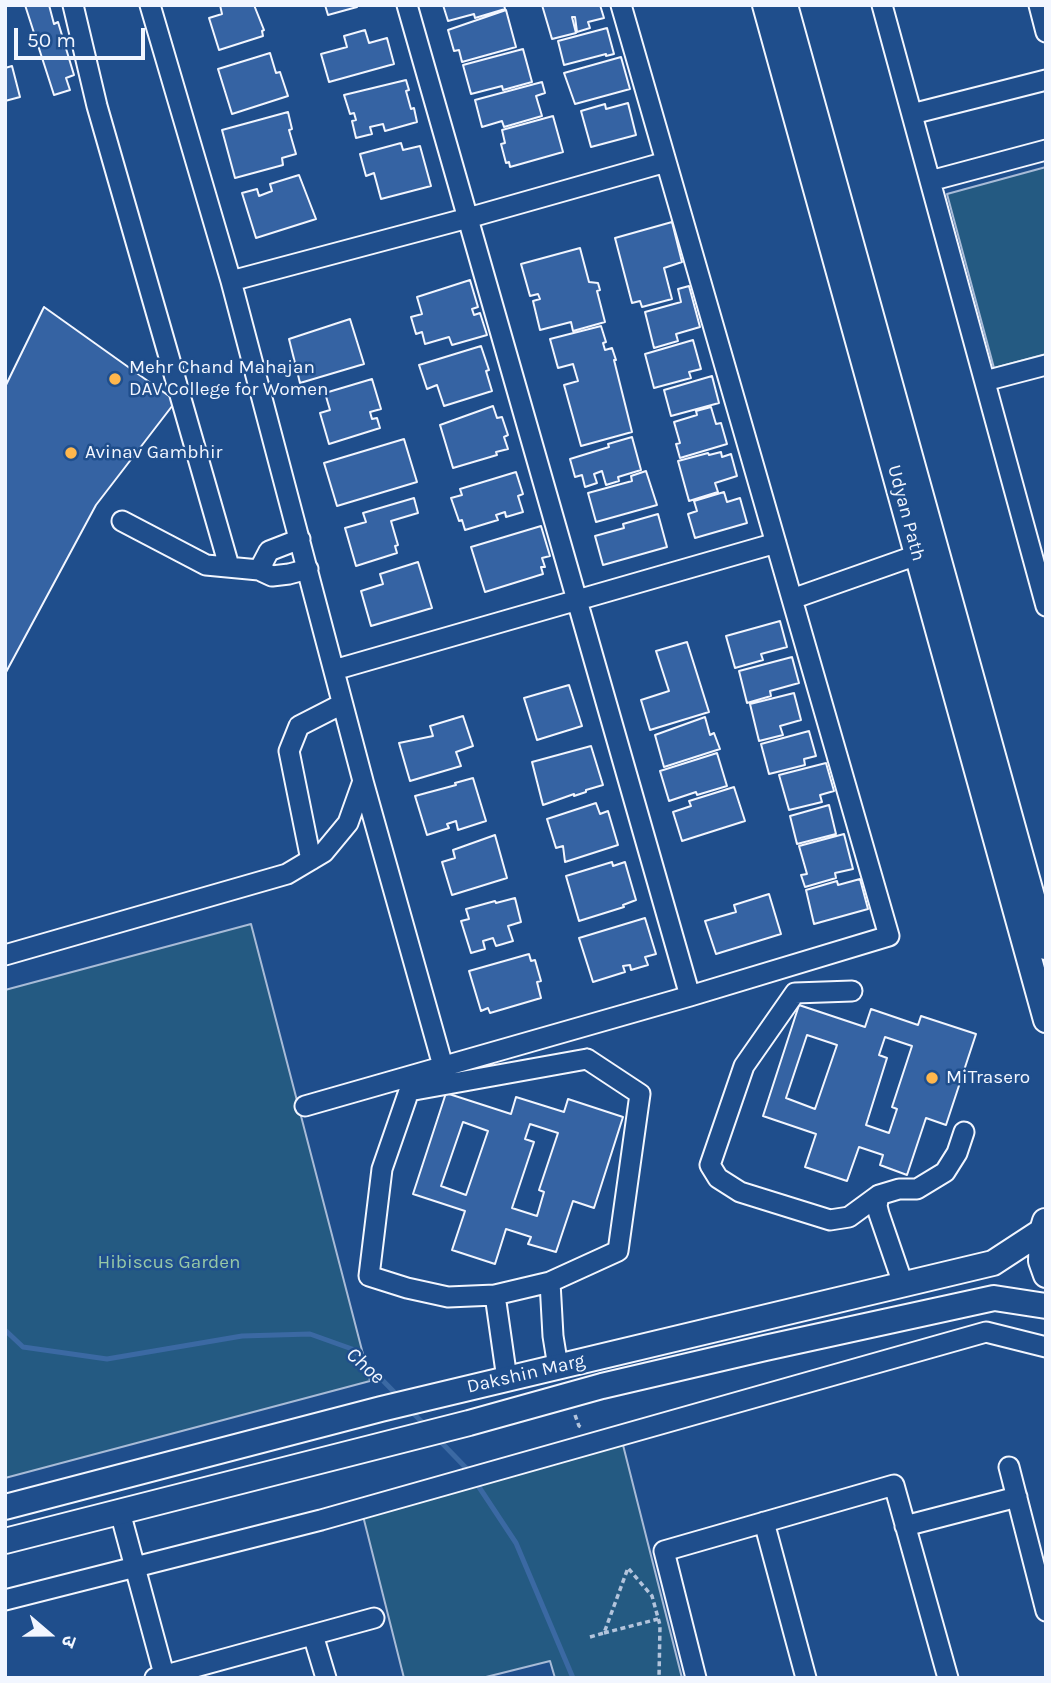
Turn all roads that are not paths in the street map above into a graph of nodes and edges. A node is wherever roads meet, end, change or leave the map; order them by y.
1 (73, 5) edge
2 (150, 5) edge
3 (407, 5) edge
4 (621, 5) edge
5 (765, 5) edge
6 (785, 5) edge
7 (882, 5) edge
8 (1039, 5) edge
9 (1046, 32) edge
10 (1046, 80) edge
11 (912, 114) junction
12 (1046, 150) edge
13 (666, 162) junction
14 (930, 181) junction
15 (468, 218) junction
16 (231, 281) junction
17 (1046, 365) edge
18 (985, 381) junction
19 (122, 521) dead end
20 (300, 539) junction
21 (776, 543) junction
22 (917, 555) junction
23 (229, 566) junction
24 (308, 569) junction
25 (260, 570) junction
26 (792, 599) junction
27 (578, 601) junction
28 (1046, 606) edge
29 (334, 670) junction
30 (342, 704) junction
31 (363, 781) junction
32 (311, 860) junction
33 (1046, 947) edge
34 (5, 955) edge
35 (852, 991) dead end
36 (690, 996) junction
37 (1046, 1020) edge
38 (443, 1066) junction
39 (304, 1106) dead end
40 (964, 1132) dead end
41 (879, 1195) junction
42 (1044, 1224) edge
43 (1046, 1275) edge
44 (550, 1282) junction
45 (903, 1284) junction
46 (495, 1295) junction
47 (1046, 1306) edge
48 (1046, 1347) edge
49 (558, 1367) junction
50 (507, 1379) junction
51 (1009, 1467) dead end
52 (1017, 1497) junction
53 (5, 1507) edge
54 (120, 1512) junction
55 (764, 1522) junction
56 (905, 1526) junction
57 (5, 1541) edge
58 (135, 1567) junction
59 (5, 1600) edge
60 (1046, 1611) edge
61 (374, 1618) dead end
62 (313, 1634) junction
63 (161, 1677) edge
64 (326, 1678) edge
65 (696, 1678) edge
66 (806, 1678) edge
67 (948, 1678) edge

1 - 23 street
2 - 16 street
3 - 15 street
4 - 13 street
5 - 22 main road, Udyan Path
6 - 33 main road, Udyan Path
7 - 11 street
8 - 9 street
10 - 11 street
11 - 14 street
12 - 14 street
13 - 15 street
13 - 21 street
14 - 18 street
15 - 16 street
15 - 27 street
16 - 20 street
17 - 18 street
18 - 28 street
19 - 23 street
20 - 24 street
20 - 25 street
21 - 26 street
21 - 27 street
22 - 26 street
22 - 37 main road, Udyan Path
23 - 25 street
24 - 25 street
24 - 29 street
26 - 36 street
27 - 29 street
27 - 36 street
29 - 30 street
30 - 31 street
30 - 32 street
31 - 32 street
31 - 38 street
32 - 34 street
35 - 41 street
36 - 38 street
38 - 39 street
40 - 41 street
41 - 45 street
42 - 43 main road
42 - 45 main road, Dakshin Marg
44 - 46 street
44 - 46 street
44 - 49 street
45 - 49 main road, Dakshin Marg
46 - 50 street
47 - 54 main road, Dakshin Marg
48 - 58 street
49 - 50 main road, Dakshin Marg
50 - 53 main road, Dakshin Marg
51 - 52 street
52 - 56 street
52 - 60 street
54 - 57 main road, Dakshin Marg
54 - 58 street
55 - 56 street
55 - 65 street
55 - 66 street
56 - 67 street
58 - 59 street
58 - 63 street
61 - 62 street
62 - 63 street
62 - 64 street

